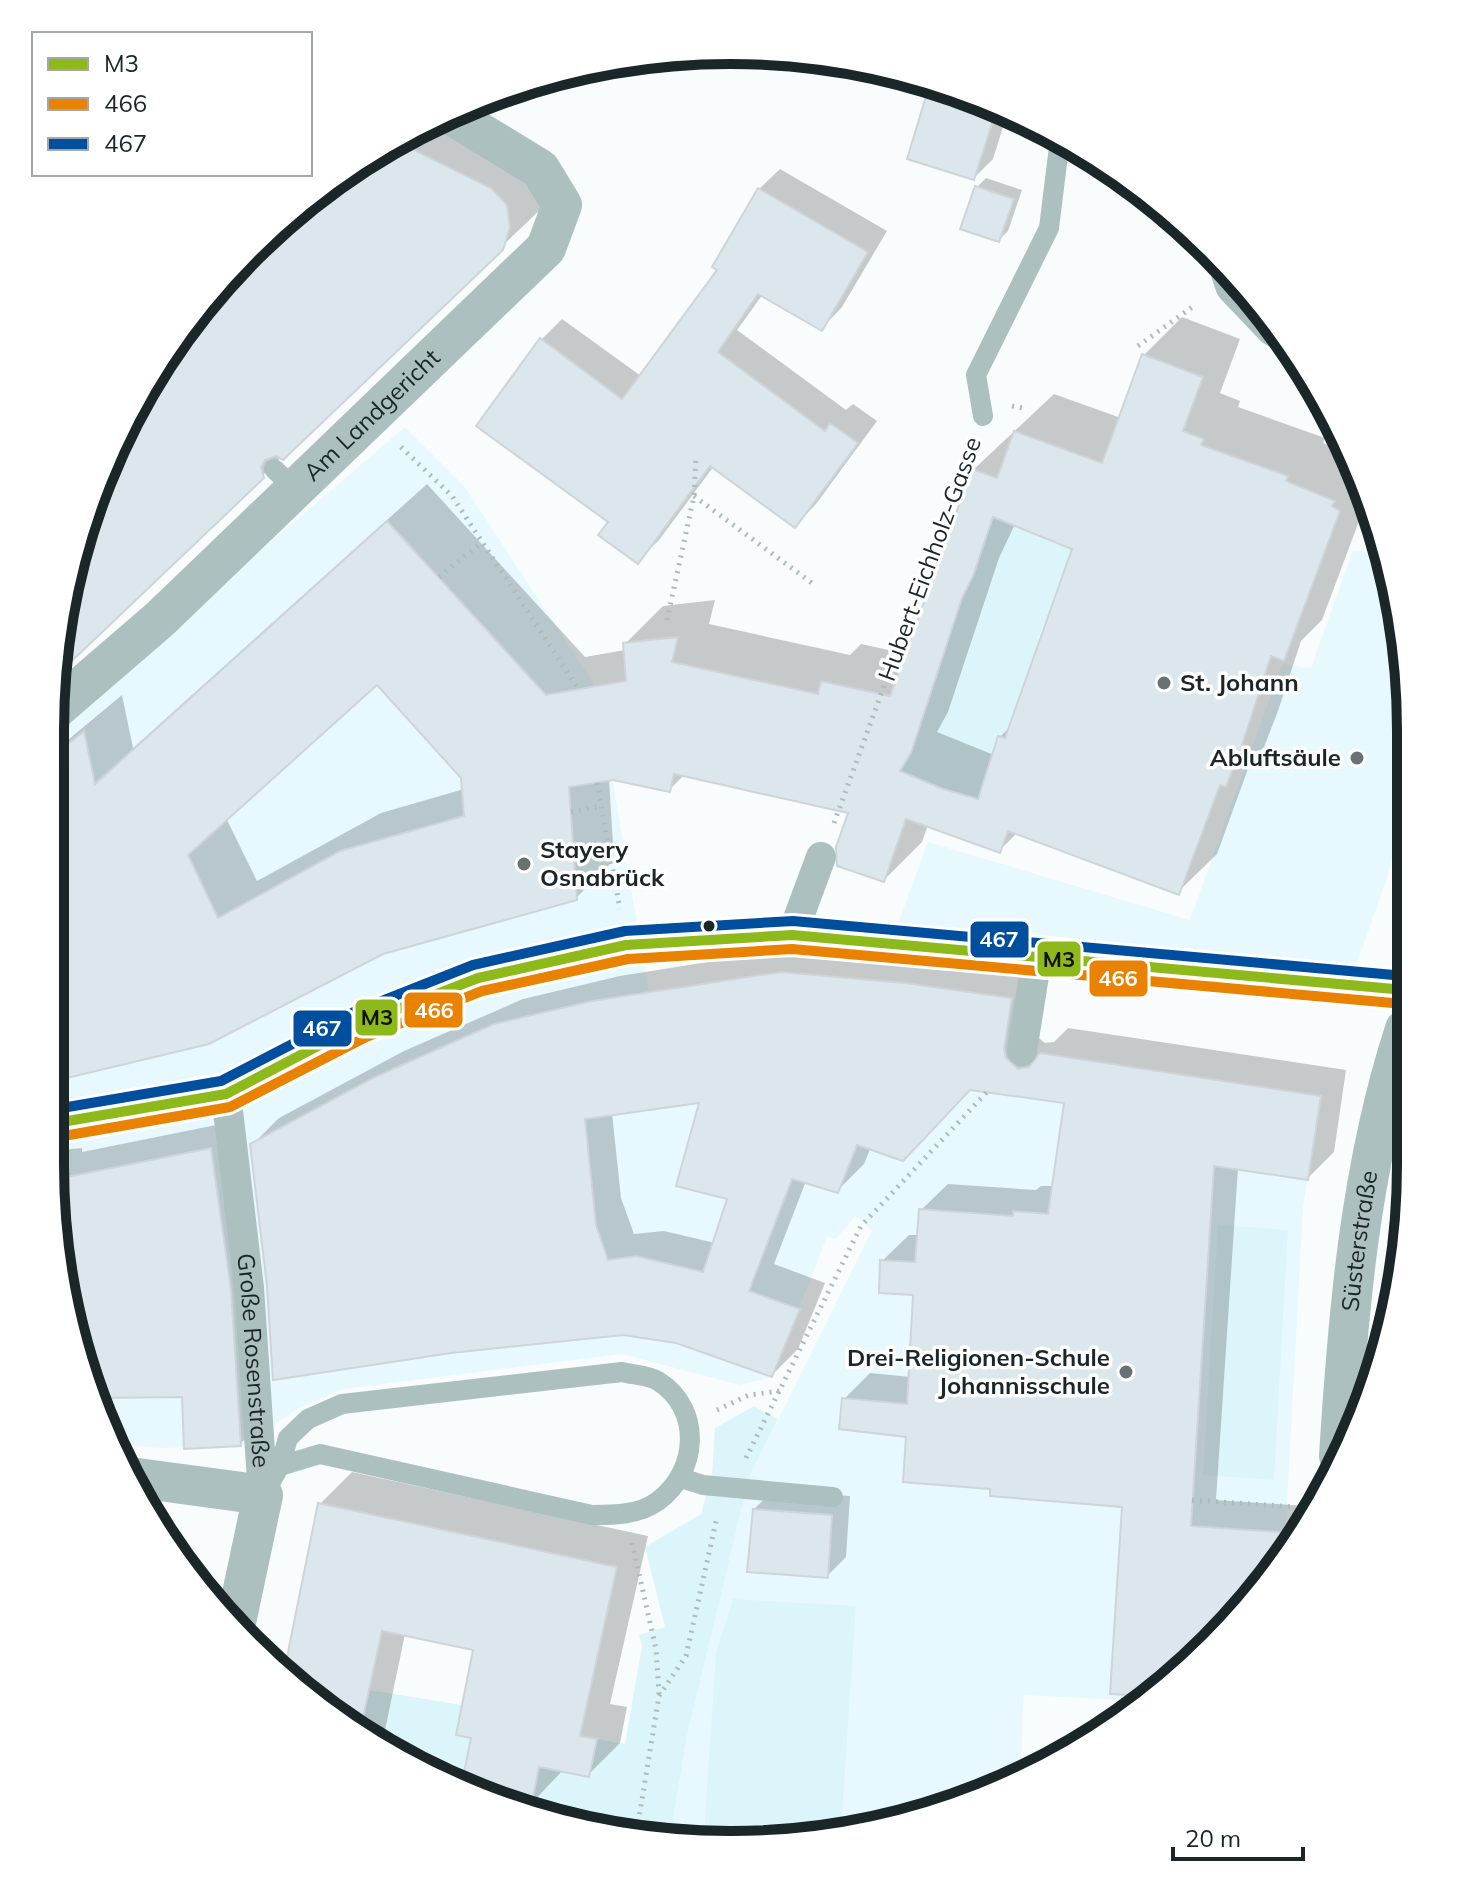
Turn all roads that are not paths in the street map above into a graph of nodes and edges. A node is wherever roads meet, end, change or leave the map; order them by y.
1 (462, 121) edge
2 (1059, 150) edge
3 (983, 416) road end
4 (65, 701) edge
5 (821, 857) road end
6 (792, 935) junction
7 (1037, 957) junction
8 (1397, 989) edge
9 (1022, 1051) dead end
10 (1397, 1063) edge
11 (226, 1094) junction
12 (64, 1122) edge
13 (1341, 1432) edge
14 (142, 1477) edge
15 (681, 1478) junction
16 (271, 1481) junction
17 (833, 1497) dead end
18 (238, 1614) edge

1 - 4 street, Am Landgericht
2 - 3 lane, Hubert-Eichholz-Gasse
5 - 6 street
6 - 7 street
6 - 11 street
7 - 8 street
7 - 9 street
10 - 13 street, Süsterstraße
11 - 12 street
11 - 16 street, Große Rosenstraße
14 - 16 street
15 - 16 lane
15 - 16 lane
15 - 17 lane
16 - 18 street, Große Rosenstraße

